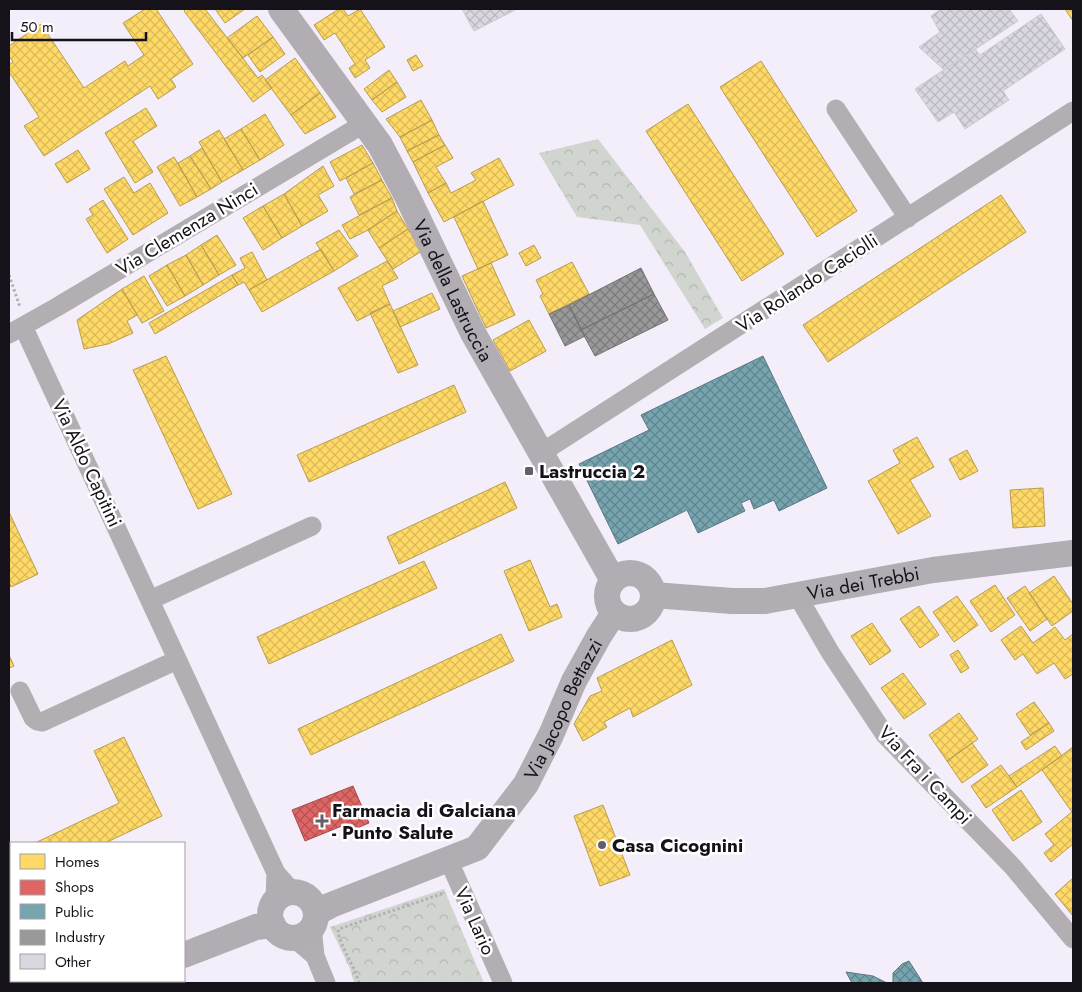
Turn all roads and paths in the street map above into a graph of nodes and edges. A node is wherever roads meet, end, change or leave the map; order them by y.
1 (281, 9) edge
2 (836, 109) dead end
3 (1073, 111) edge
4 (365, 123) junction
5 (908, 218) junction
6 (9, 275) edge
7 (19, 328) edge
8 (541, 453) junction
9 (312, 526) dead end
10 (1073, 553) edge
11 (612, 582) junction
12 (653, 595) junction
13 (797, 595) junction
14 (150, 600) junction
15 (614, 613) junction
16 (177, 660) junction
17 (20, 691) dead end
18 (448, 859) junction
19 (447, 893) dead end
20 (292, 911) junction
21 (1073, 939) edge
22 (185, 956) edge
23 (326, 983) edge
24 (359, 983) edge
25 (502, 983) edge

1 - 4 street, Via della Lastruccia
2 - 5 street
3 - 5 street, Via Rolando Caciolli
4 - 7 street, Via Clemenza Ninci
4 - 8 street, Via della Lastruccia
5 - 8 street, Via Rolando Caciolli
6 - 7 path
7 - 14 street, Via Aldo Capitini
8 - 11 street, Via della Lastruccia
9 - 14 street
10 - 13 street, Via dei Trebbi
11 - 12 street
11 - 15 street
12 - 13 street, Via dei Trebbi
12 - 15 street
13 - 21 street, Via Fra i Campi
14 - 16 street, Via Aldo Capitini
15 - 18 street, Via Jacopo Bettazzi
16 - 17 street
16 - 20 street, Via Aldo Capitini
18 - 20 street, Via Jacopo Bettazzi
18 - 25 street, Via Lario
19 - 24 path
20 - 22 street, Via Jacopo Bettazzi
20 - 23 street, Via Aldo Capitini

